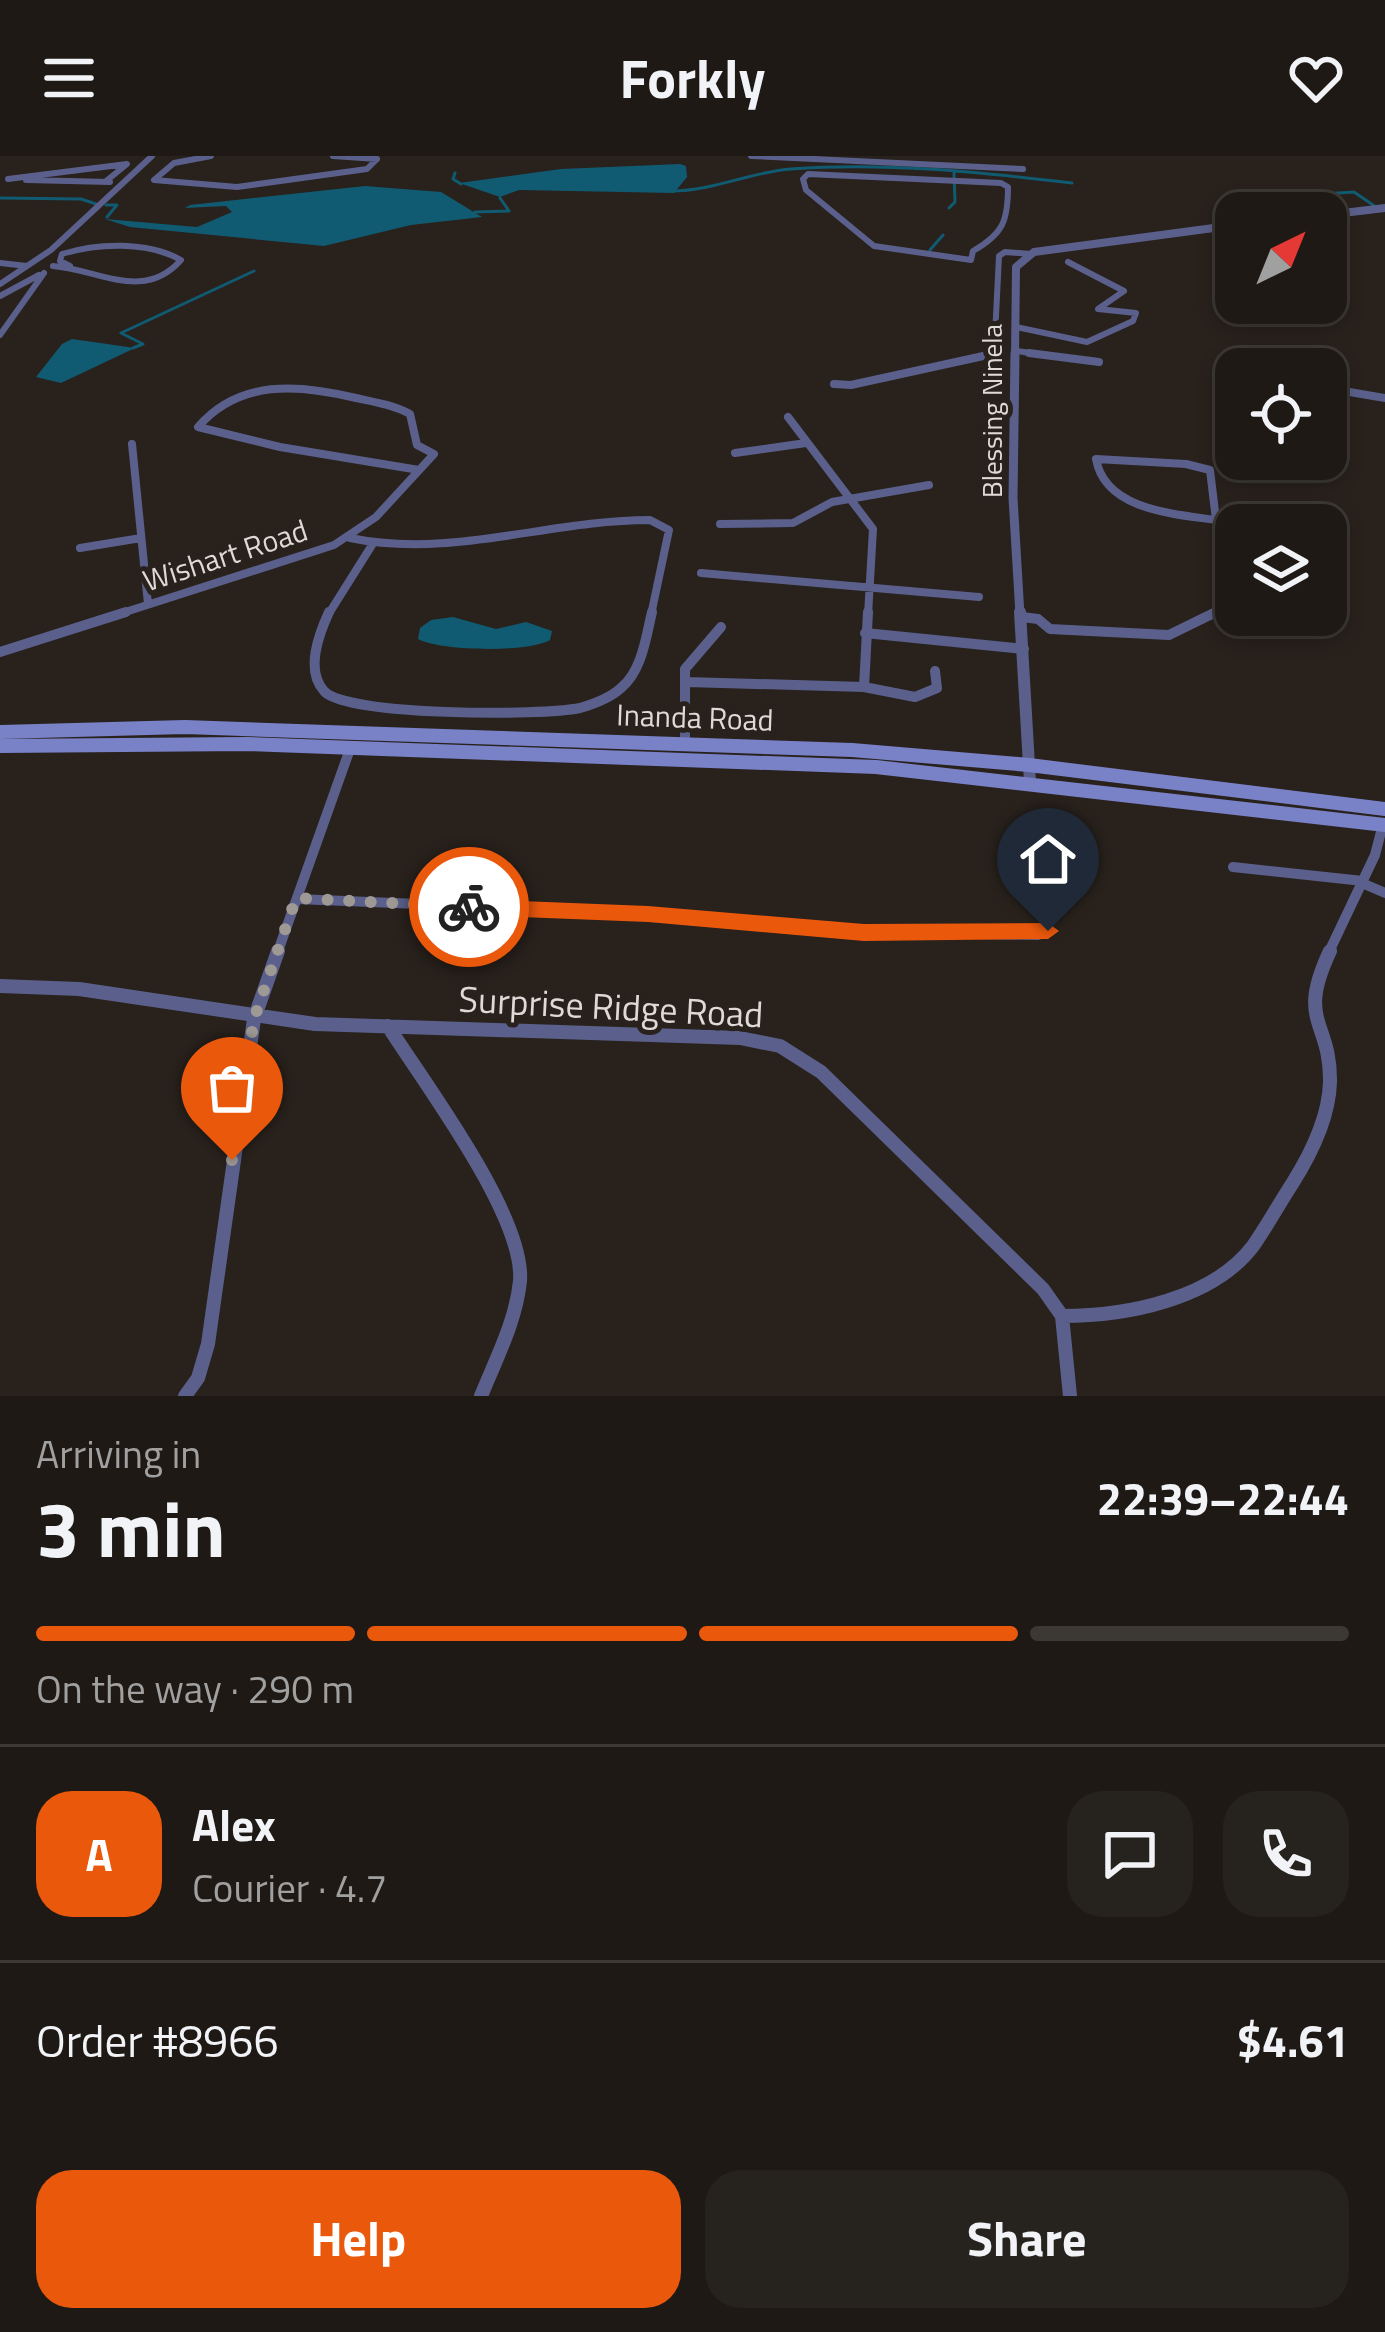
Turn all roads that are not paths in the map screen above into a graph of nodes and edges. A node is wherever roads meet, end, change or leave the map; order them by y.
1 (152, 156) edge
2 (211, 156) edge
3 (333, 156) edge
4 (751, 156) edge
5 (1022, 169) dead end
6 (135, 174) junction
7 (158, 174) junction
8 (105, 182) junction
9 (125, 183) junction
10 (1385, 208) edge
11 (1347, 212) edge
12 (1215, 227) edge
13 (1031, 254) junction
14 (971, 260) junction
15 (1000, 262) junction
16 (1068, 262) dead end
17 (0, 263) edge
18 (28, 266) junction
19 (51, 268) junction
20 (0, 284) edge
21 (0, 296) edge
22 (1016, 327) junction
23 (0, 335) edge
24 (1017, 351) junction
25 (1099, 362) dead end
26 (834, 384) dead end
27 (1347, 392) edge
28 (1385, 398) edge
29 (788, 417) dead end
30 (806, 443) junction
31 (132, 444) dead end
32 (735, 453) dead end
33 (419, 470) junction
34 (929, 485) dead end
35 (852, 499) junction
36 (1216, 520) joint
37 (720, 524) dead end
38 (141, 538) junction
39 (350, 538) junction
40 (372, 545) junction
41 (80, 548) dead end
42 (701, 573) dead end
43 (872, 587) junction
44 (979, 597) dead end
45 (148, 604) junction
46 (1215, 612) edge
47 (1022, 617) junction
48 (721, 627) dead end
49 (866, 633) junction
50 (1024, 649) junction
51 (0, 652) edge
52 (935, 671) dead end
53 (687, 682) junction
54 (864, 687) junction
55 (0, 732) edge
56 (686, 744) junction
57 (0, 746) edge
58 (350, 748) junction
59 (880, 752) junction
60 (1029, 765) junction
61 (890, 768) junction
62 (1030, 782) junction
63 (1204, 788) junction
64 (1260, 810) junction
65 (1384, 820) edge
66 (1233, 867) dead end
67 (1362, 882) junction
68 (1385, 893) edge
69 (296, 898) junction
70 (1046, 898) dead end
71 (0, 986) edge
72 (254, 1019) junction
73 (388, 1026) junction
74 (1062, 1316) junction
75 (185, 1396) edge
76 (481, 1396) edge
77 (1070, 1396) edge

1 - 6 street
2 - 7 street
3 - 7 street
4 - 5 street
6 - 7 street
6 - 9 street
8 - 8 street
8 - 9 street
9 - 18 street
10 - 11 street
12 - 13 street
13 - 15 street
13 - 22 street, Blessing Ninela
14 - 14 street
14 - 15 street
15 - 26 street
16 - 22 street
17 - 18 street
18 - 19 street
18 - 20 street
19 - 19 street
19 - 21 street
19 - 23 street
22 - 24 street, Blessing Ninela
24 - 25 street
24 - 47 street, Blessing Ninela
27 - 28 street
29 - 30 street
30 - 32 street
30 - 35 street
31 - 38 street
33 - 33 street, Wishart Road
33 - 39 street, Wishart Road
34 - 35 street
35 - 37 street
35 - 43 street
36 - 36 street
38 - 41 street
38 - 45 street
39 - 40 street
39 - 45 street, Wishart Road
40 - 40 street
42 - 43 street
43 - 44 street
43 - 49 street
45 - 51 street, Wishart Road
46 - 47 street
47 - 50 street, Blessing Ninela
48 - 53 street
49 - 50 street
49 - 54 street
50 - 60 street, Blessing Ninela
52 - 54 street
53 - 54 street
53 - 56 street
55 - 56 main road, Inanda Road
56 - 59 main road, Inanda Road
57 - 58 main road, Inanda Road
58 - 61 main road, Inanda Road
58 - 69 street
59 - 60 main road, Inanda Road
59 - 61 main road
60 - 62 street, Blessing Ninela
60 - 63 main road, Inanda Road
61 - 62 main road, Inanda Road
62 - 64 main road, Inanda Road
63 - 64 main road
63 - 65 main road, Inanda Road
64 - 65 main road, Inanda Road
65 - 67 street
66 - 67 street
67 - 68 street
67 - 74 street
69 - 70 street
69 - 72 street
71 - 72 street, Surprise Ridge Road
72 - 73 street, Surprise Ridge Road
72 - 75 street
73 - 74 street, Surprise Ridge Road
73 - 76 street
74 - 77 street

